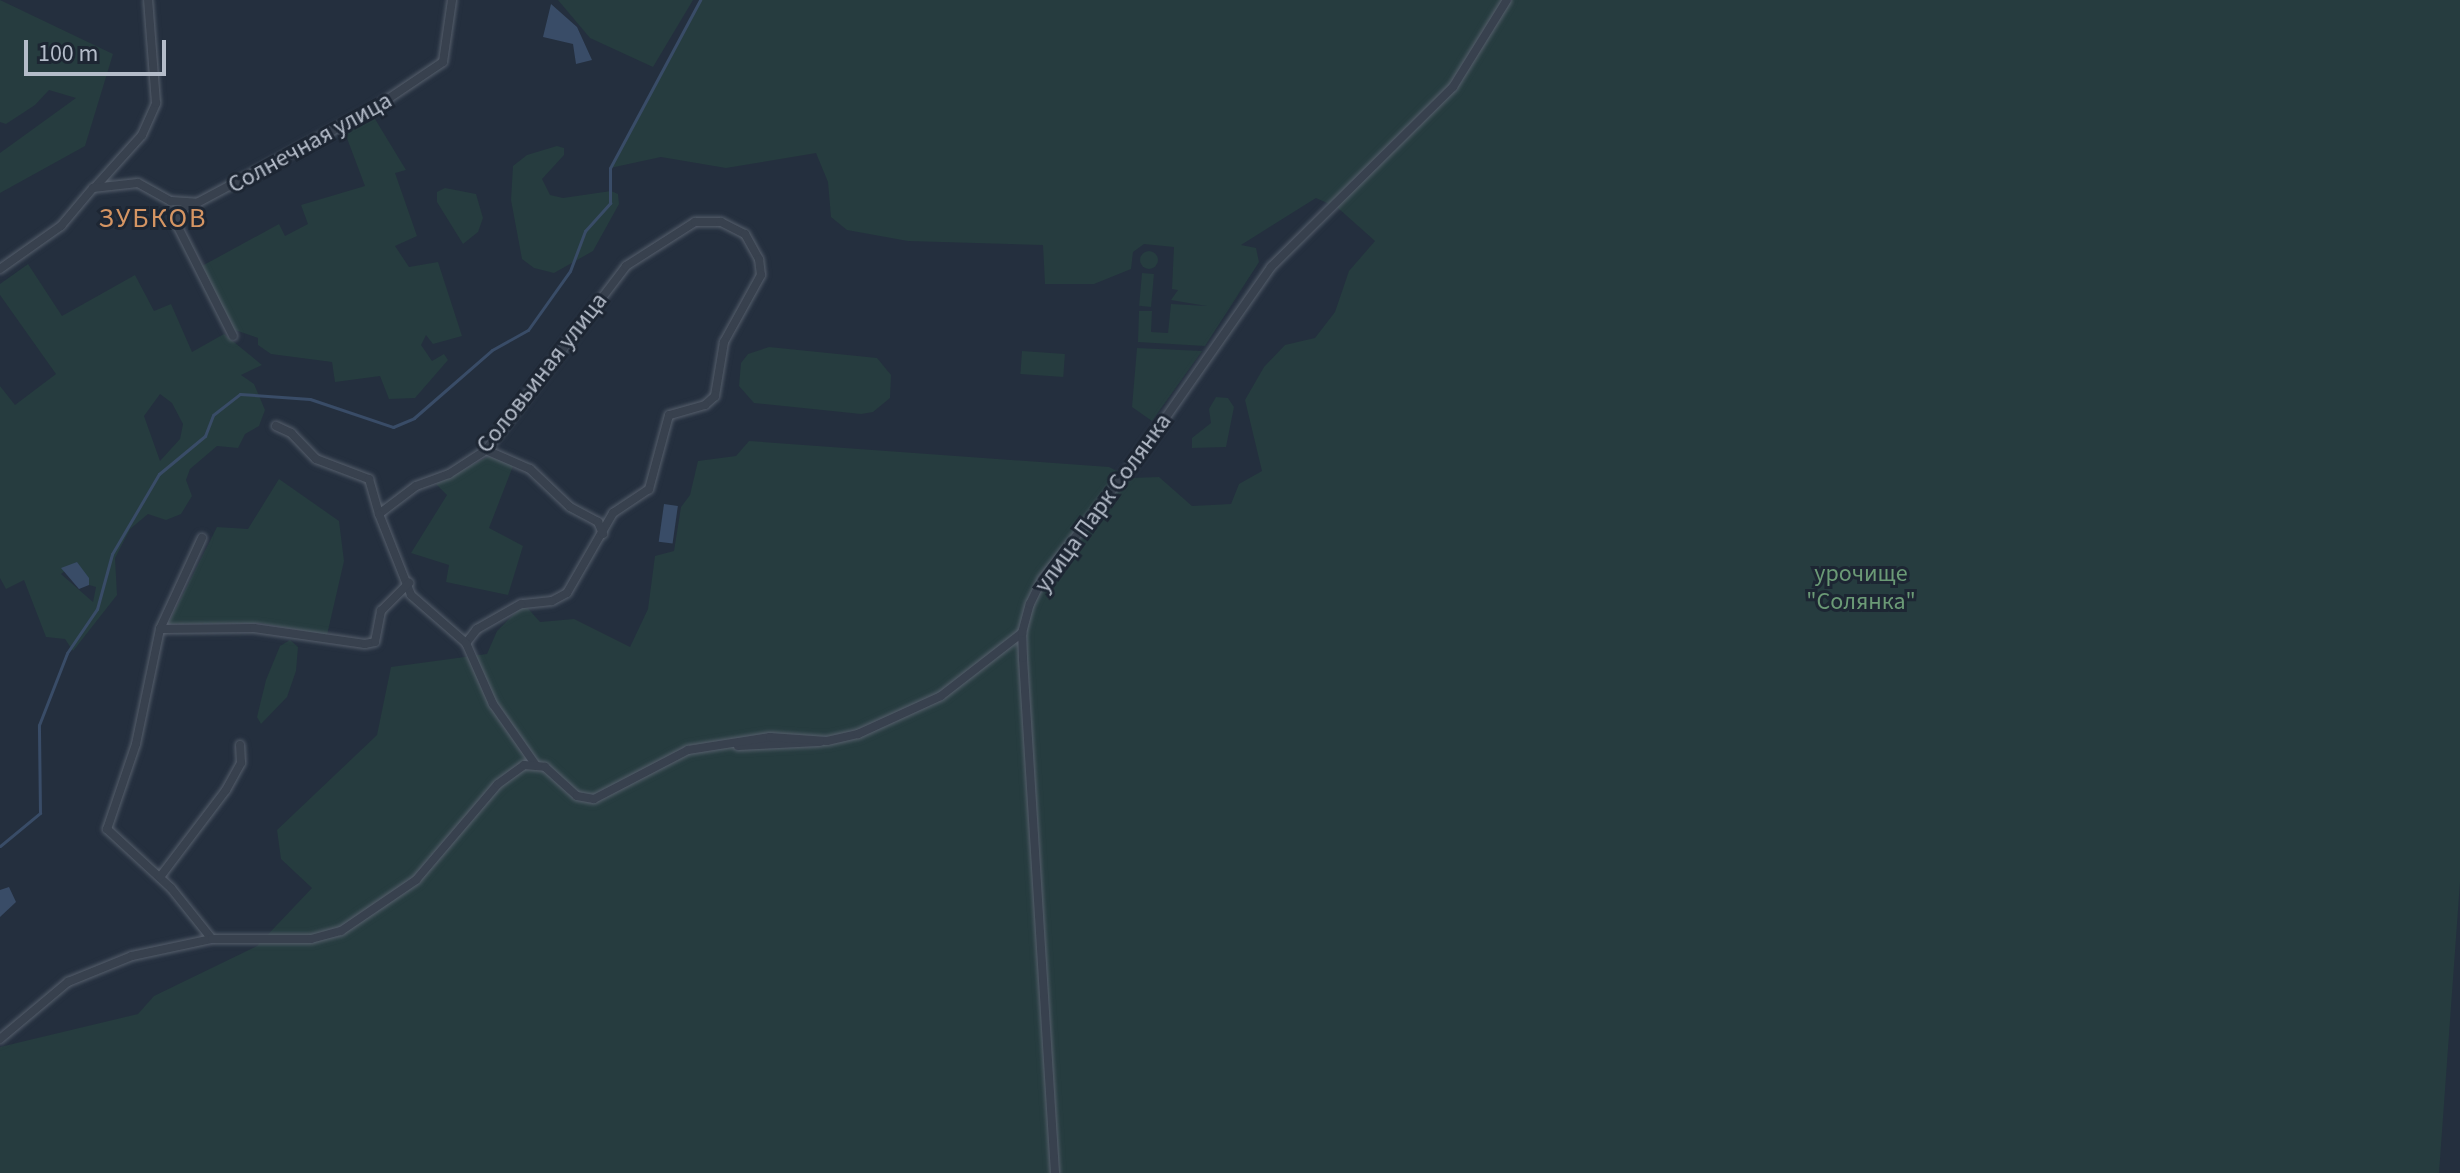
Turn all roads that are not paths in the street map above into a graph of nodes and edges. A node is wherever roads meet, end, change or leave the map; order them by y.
1 (148, 0) edge
2 (452, 0) edge
3 (1507, 0) edge
4 (93, 188) junction
5 (187, 206) junction
6 (0, 269) edge
7 (233, 336) dead end
8 (276, 426) dead end
9 (486, 450) junction
10 (379, 514) junction
11 (603, 535) junction
12 (202, 538) dead end
13 (409, 583) junction
14 (160, 629) junction
15 (1022, 633) junction
16 (466, 643) junction
17 (240, 745) dead end
18 (535, 764) junction
19 (160, 877) junction
20 (212, 939) junction
21 (0, 1039) edge
22 (1055, 1173) edge

1 - 4 street
2 - 5 street, Солнечная улица
3 - 15 street, улица Парк Солянка
4 - 5 street
4 - 6 street
5 - 7 street
8 - 10 street
9 - 10 street, Соловьиная улица
9 - 11 street
9 - 11 street, Соловьиная улица
10 - 13 street
11 - 16 street
12 - 14 street
13 - 14 street
13 - 16 street
14 - 19 street
15 - 18 street
15 - 22 street, улица Парк Солянка
16 - 18 street
17 - 19 street
18 - 20 street
19 - 20 street
20 - 21 street

